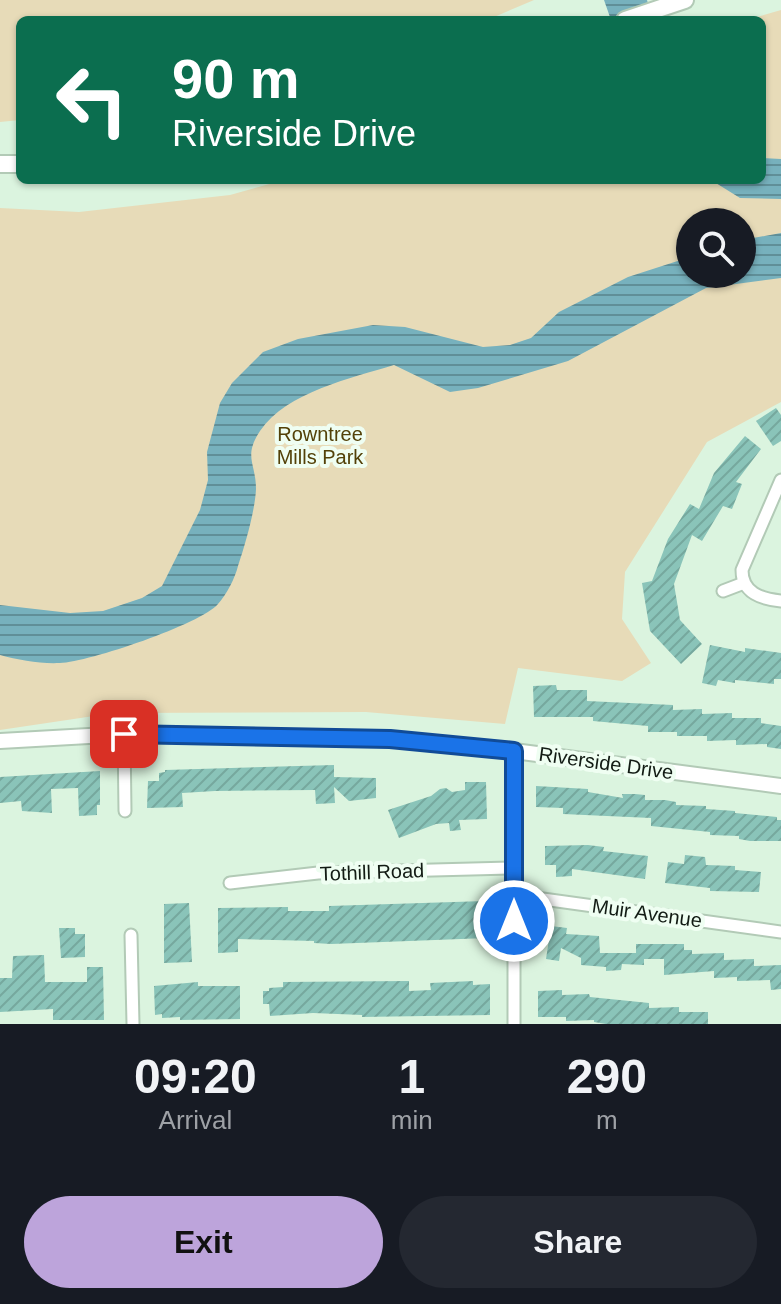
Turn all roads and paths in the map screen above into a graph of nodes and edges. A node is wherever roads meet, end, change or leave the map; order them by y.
1 (685, 0) edge
2 (637, 16) edge
3 (781, 480) edge
4 (743, 580) junction
5 (723, 591) dead end
6 (781, 601) edge
7 (124, 734) junction
8 (0, 741) edge
9 (514, 751) junction
10 (781, 786) edge
11 (125, 811) dead end
12 (514, 868) junction
13 (230, 883) dead end
14 (514, 895) junction
15 (781, 932) edge
16 (131, 935) dead end
17 (133, 1024) edge
18 (514, 1024) edge

1 - 2 main road
3 - 4 street
4 - 5 street
4 - 6 street
7 - 8 street, Riverside Drive
7 - 9 street, Riverside Drive
7 - 11 street
9 - 10 street, Riverside Drive
9 - 12 street
12 - 13 street, Tothill Road
12 - 14 street
14 - 15 street, Muir Avenue
14 - 18 street
16 - 17 street

